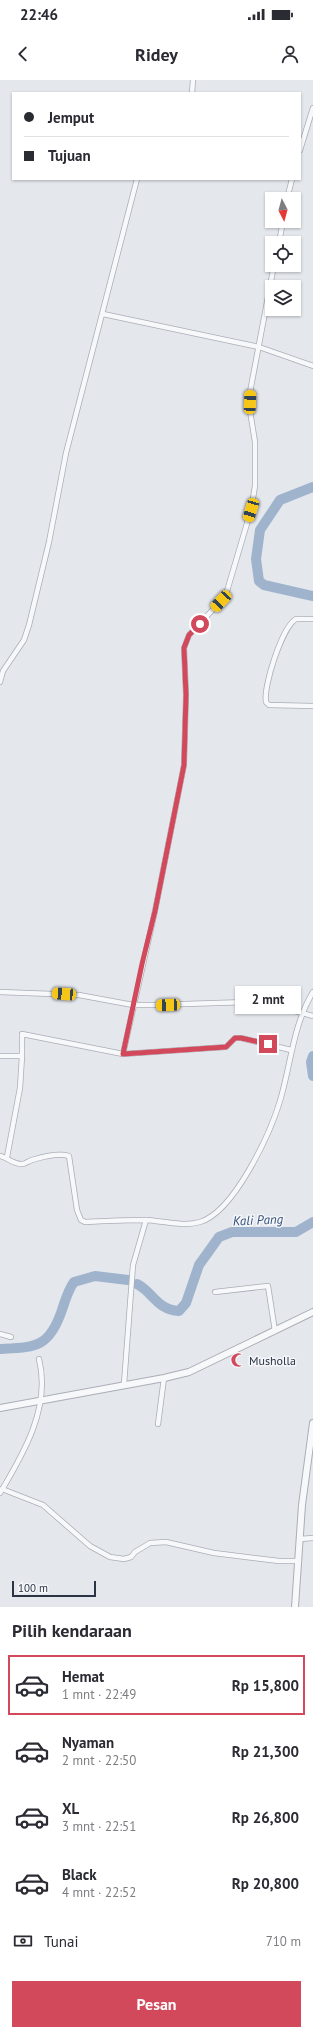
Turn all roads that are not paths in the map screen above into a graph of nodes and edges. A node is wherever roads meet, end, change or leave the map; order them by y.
1 (194, 80) edge
2 (192, 92) edge
3 (313, 108) edge
4 (301, 147) edge
5 (137, 180) edge
6 (292, 180) edge
7 (289, 192) edge
8 (273, 272) edge
9 (103, 314) junction
10 (259, 347) junction
11 (313, 366) edge
12 (313, 619) edge
13 (0, 682) edge
14 (313, 706) edge
15 (0, 992) edge
16 (313, 992) edge
17 (133, 1005) junction
18 (302, 1012) junction
19 (313, 1016) edge
20 (291, 1050) junction
21 (123, 1054) junction
22 (0, 1056) edge
23 (22, 1056) junction
24 (0, 1156) edge
25 (7, 1157) junction
26 (146, 1220) junction
27 (215, 1292) dead end
28 (313, 1312) edge
29 (275, 1331) junction
30 (0, 1334) edge
31 (11, 1337) dead end
32 (39, 1359) dead end
33 (164, 1378) junction
34 (124, 1384) junction
35 (42, 1400) junction
36 (0, 1408) edge
37 (313, 1423) edge
38 (158, 1424) dead end
39 (1, 1491) edge
40 (313, 1538) edge
41 (300, 1539) junction
42 (299, 1561) junction
43 (295, 1607) edge

1 - 2 street
3 - 4 street
5 - 9 street
6 - 7 street
8 - 10 street
9 - 10 street
9 - 13 street
10 - 11 street
10 - 17 street
12 - 14 street
15 - 17 street
16 - 18 street
17 - 18 street
17 - 21 street
18 - 19 street
18 - 20 street
20 - 21 street
20 - 26 street
21 - 23 street
22 - 23 street
23 - 25 street
24 - 25 street
25 - 26 street
26 - 34 street
27 - 29 street
28 - 29 street
29 - 33 street
30 - 31 street
32 - 35 street
33 - 34 street
33 - 38 street
34 - 35 street
35 - 36 street
35 - 39 street
37 - 41 street
39 - 42 street
40 - 41 street
41 - 42 street
42 - 43 street

